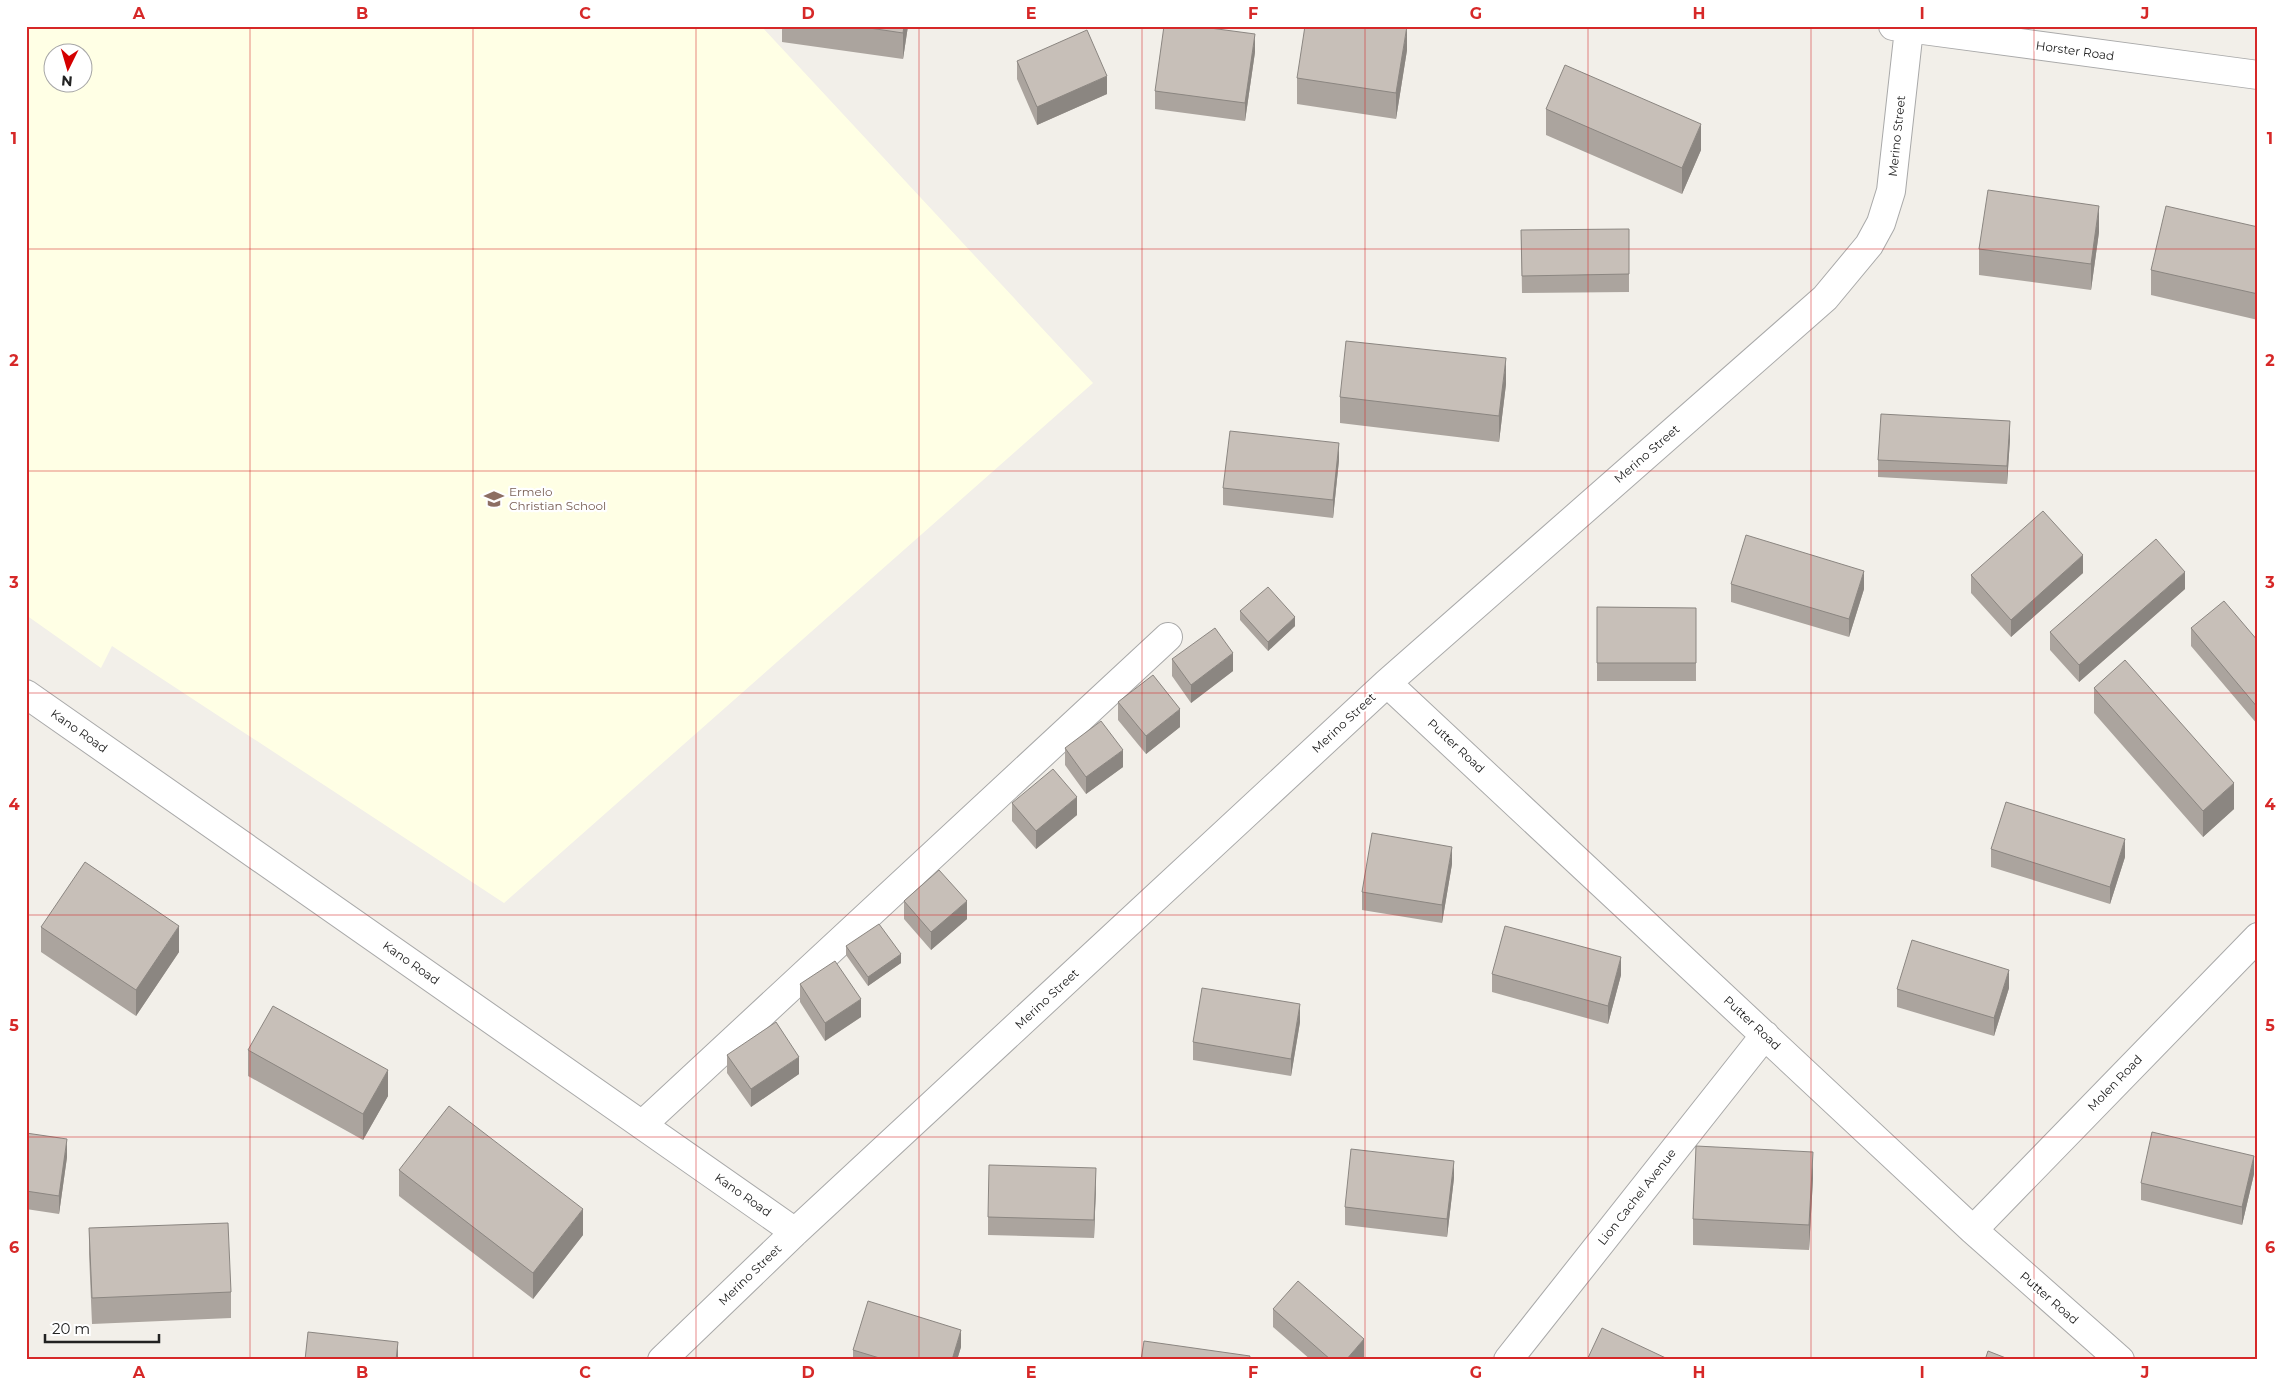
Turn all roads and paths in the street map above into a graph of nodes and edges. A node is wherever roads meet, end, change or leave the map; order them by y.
1 (1901, 27) edge
2 (2258, 75) edge
3 (1168, 638) dead end
4 (1387, 682) junction
5 (26, 694) edge
6 (2258, 937) edge
7 (1766, 1035) junction
8 (642, 1125) junction
9 (1973, 1230) junction
10 (795, 1232) junction
11 (662, 1360) edge
12 (1508, 1360) edge
13 (2120, 1360) edge

1 - 2 street, Horster Road
1 - 4 street, Merino Street
3 - 8 street
4 - 7 street, Putter Road
4 - 10 street, Merino Street
5 - 8 street, Kano Road
6 - 9 street, Molen Road
7 - 9 street, Putter Road
7 - 12 street, Lion Cachel Avenue
8 - 10 street, Kano Road
9 - 13 street, Putter Road
10 - 11 street, Merino Street

